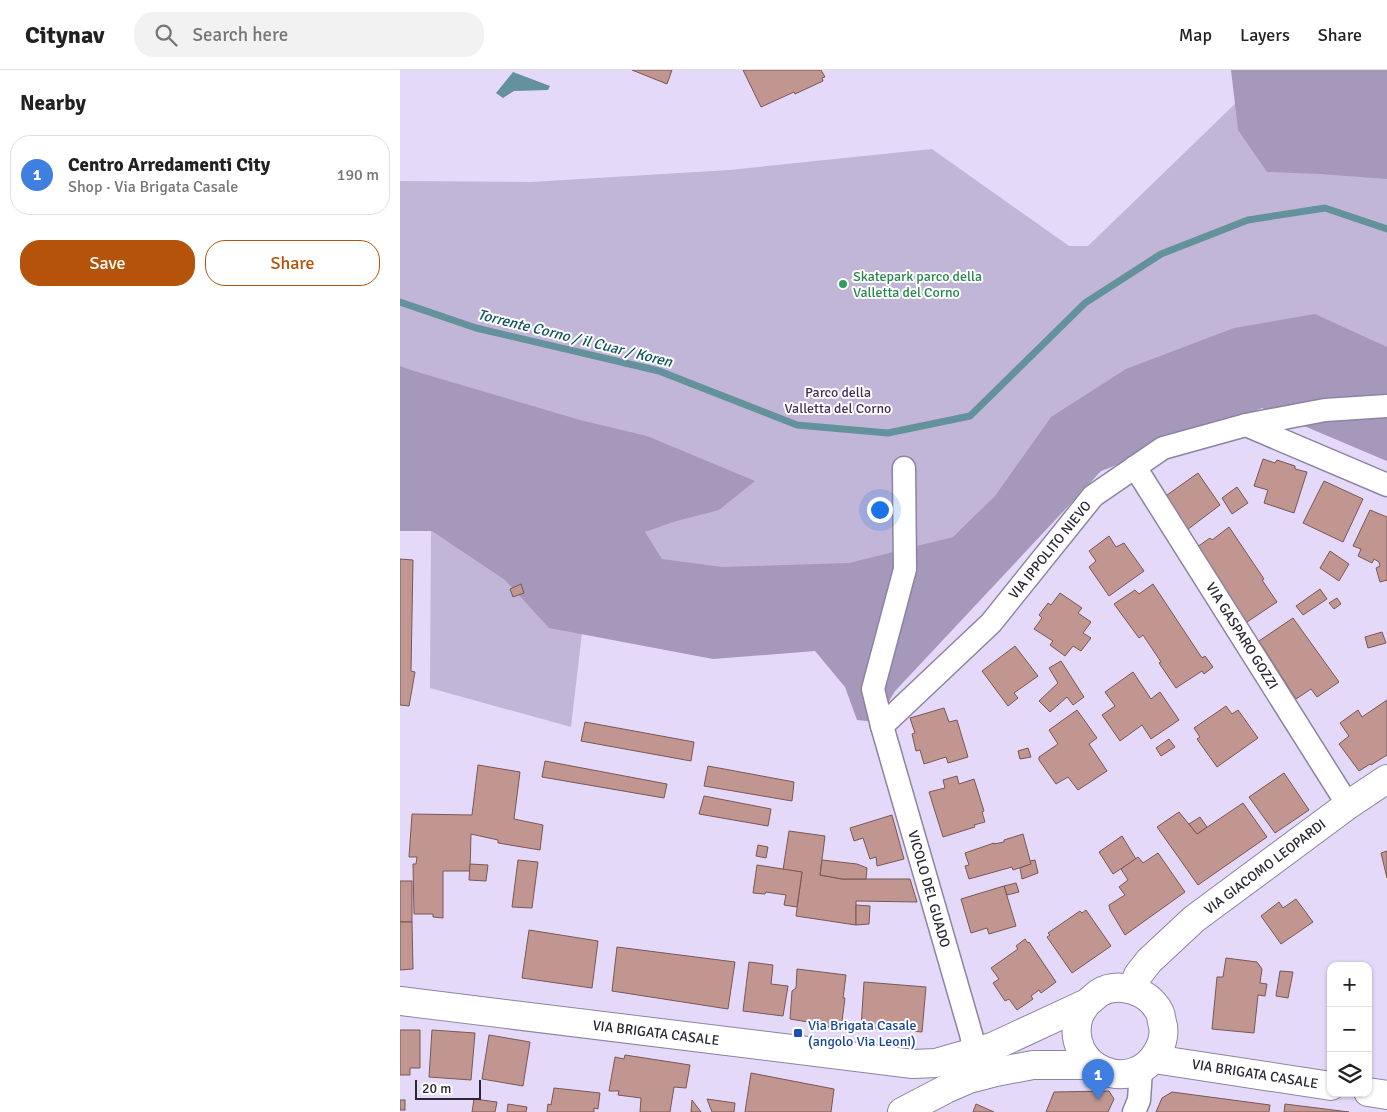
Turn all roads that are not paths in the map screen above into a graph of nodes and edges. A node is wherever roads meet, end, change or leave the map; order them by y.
1 (1387, 406) edge
2 (1246, 425) junction
3 (1136, 467) junction
4 (904, 468) dead end
5 (1387, 485) edge
6 (882, 726) junction
7 (1387, 779) edge
8 (1348, 805) junction
9 (1141, 994) junction
10 (400, 1001) edge
11 (1087, 1003) junction
12 (984, 1049) junction
13 (1085, 1054) junction
14 (913, 1064) junction
15 (1150, 1067) junction
16 (1327, 1086) edge
17 (1372, 1093) edge
18 (1387, 1095) edge
19 (940, 1101) edge
20 (904, 1110) edge
21 (1134, 1112) edge

1 - 2 street, VIA IPPOLITO NIEVO
2 - 3 street, VIA IPPOLITO NIEVO
2 - 5 street
3 - 6 street, VIA IPPOLITO NIEVO
3 - 8 street, VIA GASPARO GOZZI
4 - 6 street, VICOLO DEL GUADO
6 - 12 street, VICOLO DEL GUADO
7 - 8 main road, VIA GIACOMO LEOPARDI
8 - 9 main road, VIA GIACOMO LEOPARDI
9 - 11 main road, VIA BRIGATA CASALE
9 - 15 main road
10 - 14 main road, VIA BRIGATA CASALE
11 - 12 main road, VIA BRIGATA CASALE
11 - 13 main road
12 - 13 main road, VIA BRIGATA CASALE
12 - 14 main road, VIA BRIGATA CASALE
13 - 15 main road, VIA BRIGATA CASALE
13 - 19 main road
14 - 20 main road
15 - 16 main road, VIA BRIGATA CASALE
15 - 21 street
17 - 18 main road
19 - 20 main road

